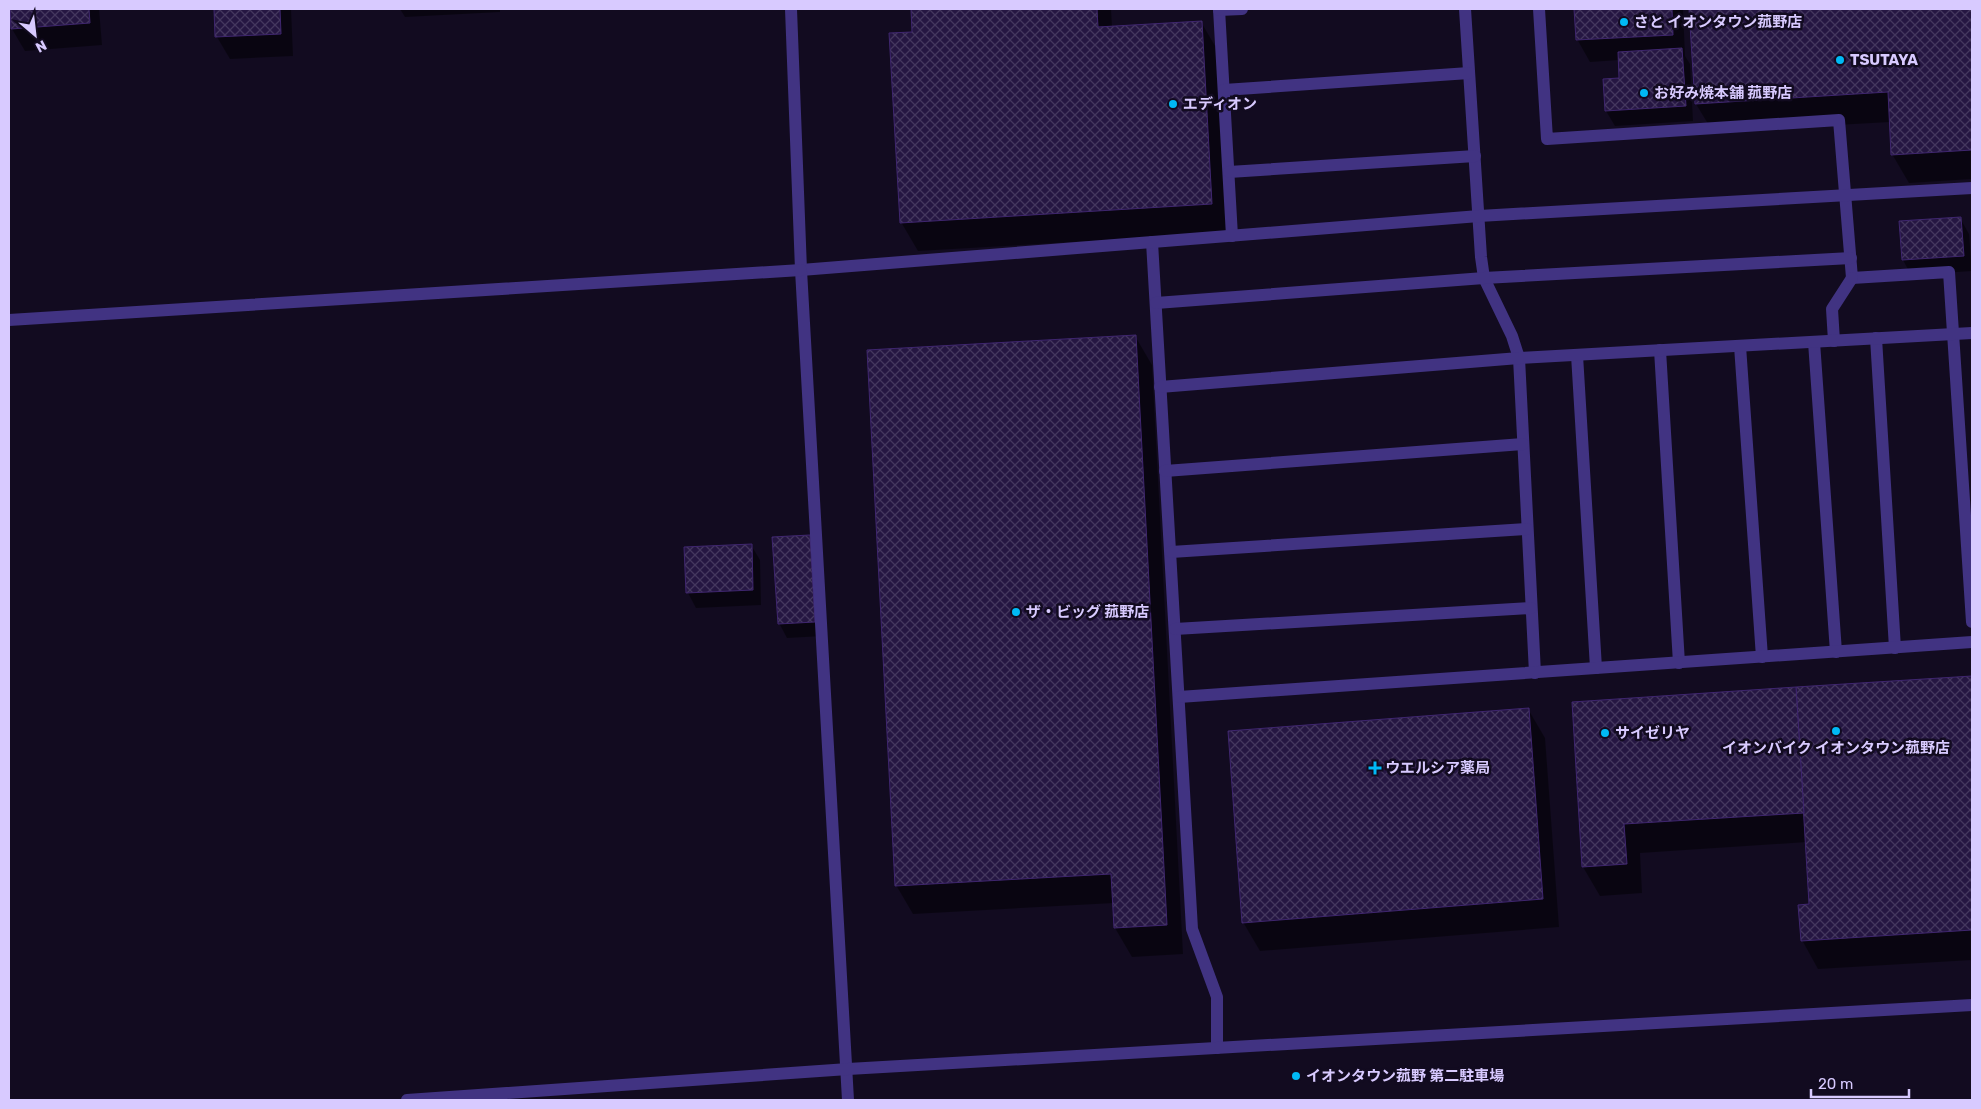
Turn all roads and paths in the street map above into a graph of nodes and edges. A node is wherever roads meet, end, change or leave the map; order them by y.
1 (792, 9) edge
2 (1219, 9) edge
3 (1242, 9) edge
4 (1465, 9) edge
5 (1538, 9) edge
6 (1470, 73) junction
7 (1224, 90) junction
8 (1475, 156) junction
9 (1229, 172) junction
10 (1972, 188) edge
11 (1845, 195) junction
12 (1479, 216) junction
13 (1232, 236) junction
14 (1152, 242) junction
15 (1851, 258) junction
16 (801, 270) junction
17 (1484, 278) junction
18 (1852, 278) junction
19 (1156, 303) junction
20 (9, 320) edge
21 (1972, 333) edge
22 (1955, 334) junction
23 (1876, 338) junction
24 (1834, 340) junction
25 (1814, 342) junction
26 (1740, 346) junction
27 (1660, 350) junction
28 (1577, 355) junction
29 (1518, 358) junction
30 (1160, 387) junction
31 (1523, 444) junction
32 (1166, 471) junction
33 (1527, 529) junction
34 (1171, 552) junction
35 (1531, 608) junction
36 (1972, 622) edge
37 (1175, 630) junction
38 (1972, 642) edge
39 (1895, 648) junction
40 (1836, 652) junction
41 (1762, 657) junction
42 (1679, 663) junction
43 (1596, 668) junction
44 (1535, 673) junction
45 (1179, 696) junction
46 (1972, 1005) edge
47 (1218, 1048) junction
48 (848, 1069) junction
49 (407, 1100) edge
50 (848, 1100) edge

1 - 16 street
2 - 3 street
2 - 7 street
4 - 6 street
5 - 11 street
6 - 7 street
6 - 8 street
7 - 9 street
8 - 9 street
8 - 12 street
9 - 13 street
10 - 11 street
11 - 12 street
11 - 15 street
12 - 13 street
12 - 17 street
13 - 14 street
14 - 16 street
14 - 19 street
15 - 17 street
15 - 18 street
16 - 20 street
16 - 48 street
17 - 19 street
17 - 29 street
18 - 22 street
18 - 24 street
19 - 30 street
21 - 22 street
22 - 23 street
22 - 36 street
23 - 24 street
23 - 39 street
24 - 25 street
25 - 26 street
25 - 40 street
26 - 27 street
26 - 41 street
27 - 28 street
27 - 42 street
28 - 29 street
28 - 43 street
29 - 30 street
29 - 31 street
30 - 32 street
31 - 32 street
31 - 33 street
32 - 34 street
33 - 34 street
33 - 35 street
34 - 37 street
35 - 37 street
35 - 44 street
37 - 45 street
38 - 39 street
39 - 40 street
40 - 41 street
41 - 42 street
42 - 43 street
43 - 44 street
44 - 45 street
45 - 47 street
46 - 47 street
47 - 48 street
48 - 49 street
48 - 50 street

